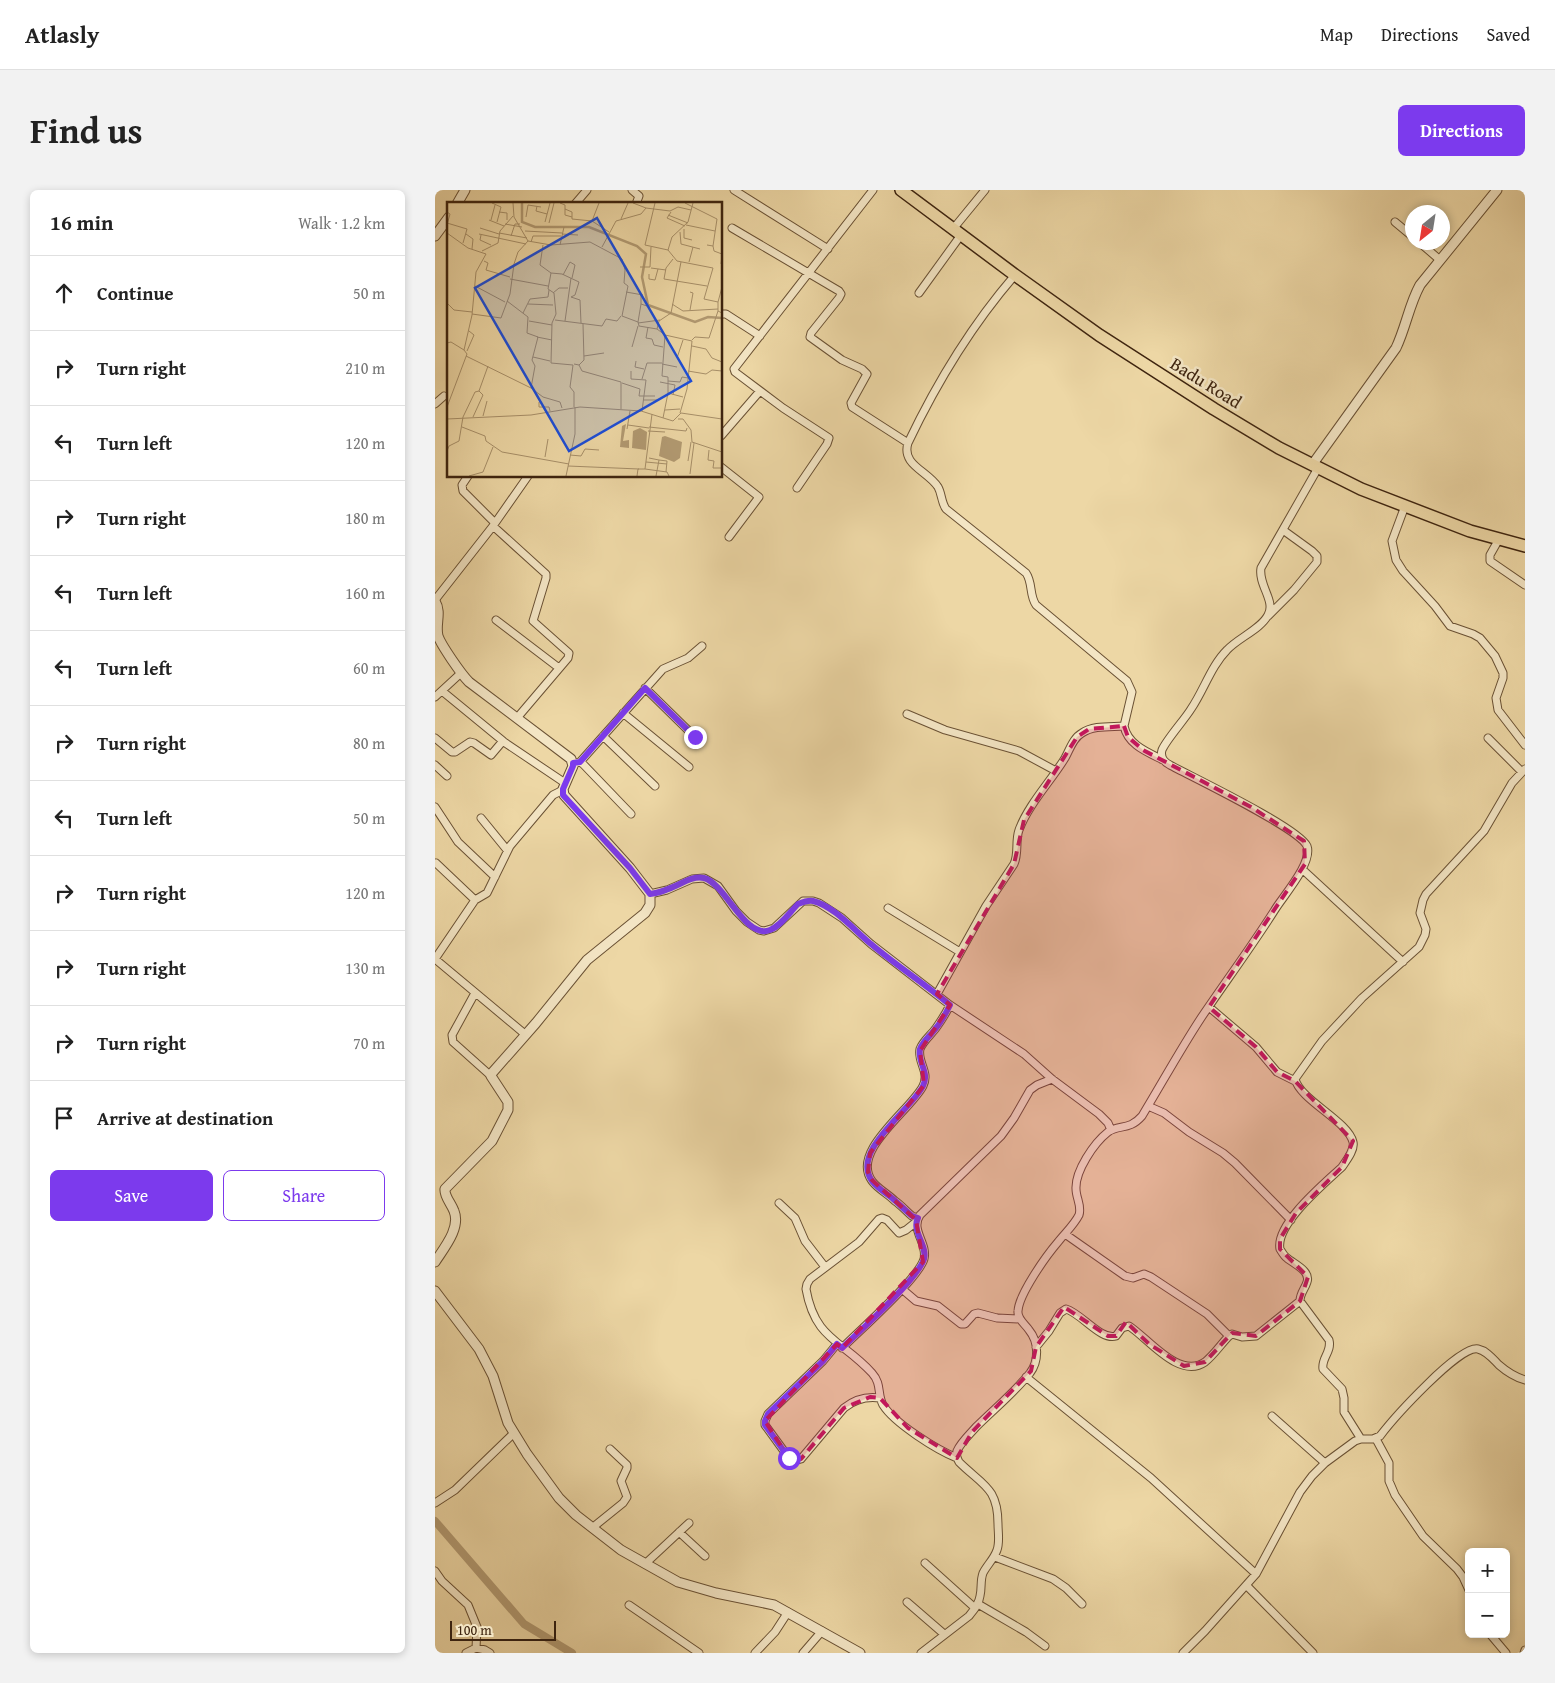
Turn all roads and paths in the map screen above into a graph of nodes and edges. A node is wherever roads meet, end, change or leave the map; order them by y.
1 (465, 190) edge
2 (587, 190) edge
3 (632, 190) edge
4 (734, 190) edge
5 (873, 190) edge
6 (901, 190) edge
7 (985, 190) edge
8 (1497, 190) edge
9 (640, 197) edge
10 (458, 202) edge
11 (577, 202) edge
12 (447, 222) edge
13 (1395, 222) dead end
14 (732, 228) dead end
15 (1405, 230) edge
16 (957, 232) junction
17 (435, 236) edge
18 (827, 249) junction
19 (1428, 250) edge
20 (1440, 260) junction
21 (809, 272) junction
22 (1015, 275) junction
23 (919, 293) dead end
24 (723, 314) edge
25 (760, 336) junction
26 (761, 391) junction
27 (444, 396) dead end
28 (435, 404) edge
29 (723, 434) edge
30 (908, 443) junction
31 (1315, 466) junction
32 (723, 469) edge
33 (467, 478) edge
34 (526, 478) edge
35 (797, 488) dead end
36 (1405, 506) junction
37 (494, 524) junction
38 (1283, 530) junction
39 (729, 537) dead end
40 (1499, 539) junction
41 (1525, 546) edge
42 (1525, 585) edge
43 (435, 601) edge
44 (1268, 616) junction
45 (496, 620) dead end
46 (702, 646) dead end
47 (559, 668) junction
48 (461, 673) junction
49 (645, 688) junction
50 (442, 691) junction
51 (435, 697) edge
52 (623, 713) junction
53 (907, 714) dead end
54 (517, 718) junction
55 (1124, 726) junction
56 (603, 736) junction
57 (695, 737) dead end
58 (435, 738) edge
59 (1488, 738) dead end
60 (503, 741) junction
61 (1525, 745) edge
62 (1163, 760) junction
63 (577, 762) junction
64 (435, 766) edge
65 (689, 767) dead end
66 (1524, 770) edge
67 (1056, 772) junction
68 (447, 776) dead end
69 (564, 786) junction
70 (655, 786) dead end
71 (435, 807) edge
72 (631, 814) dead end
73 (481, 818) dead end
74 (507, 850) junction
75 (436, 863) dead end
76 (1302, 869) junction
77 (495, 877) junction
78 (650, 894) junction
79 (475, 900) junction
80 (888, 908) dead end
81 (960, 952) junction
82 (435, 959) edge
83 (1403, 962) junction
84 (475, 993) junction
85 (937, 994) junction
86 (950, 1005) junction
87 (1209, 1007) junction
88 (526, 1035) junction
89 (491, 1076) junction
90 (1052, 1080) junction
91 (1295, 1082) junction
92 (1148, 1106) junction
93 (1111, 1130) junction
94 (779, 1203) dead end
95 (917, 1220) junction
96 (1291, 1220) junction
97 (1065, 1234) junction
98 (435, 1262) edge
99 (825, 1267) junction
100 (902, 1289) junction
101 (435, 1292) edge
102 (1299, 1300) junction
103 (1019, 1319) junction
104 (1229, 1336) junction
105 (839, 1346) junction
106 (1036, 1347) junction
107 (1026, 1377) junction
108 (1525, 1380) edge
109 (880, 1398) junction
110 (1272, 1416) dead end
111 (514, 1433) junction
112 (1361, 1439) junction
113 (1376, 1439) junction
114 (610, 1449) dead end
115 (957, 1458) junction
116 (1325, 1463) junction
117 (435, 1502) edge
118 (689, 1523) dead end
119 (592, 1528) junction
120 (679, 1532) junction
121 (705, 1556) dead end
122 (995, 1556) junction
123 (925, 1563) dead end
124 (645, 1564) junction
125 (435, 1572) edge
126 (1256, 1574) junction
127 (1465, 1581) edge
128 (1247, 1586) junction
129 (907, 1602) dead end
130 (1082, 1604) dead end
131 (629, 1605) dead end
132 (977, 1606) junction
133 (788, 1612) junction
134 (822, 1631) junction
135 (944, 1634) junction
136 (1493, 1638) edge
137 (1045, 1646) dead end
138 (476, 1648) junction
139 (467, 1653) edge
140 (490, 1653) edge
141 (699, 1653) edge
142 (755, 1653) edge
143 (803, 1653) edge
144 (859, 1653) edge
145 (921, 1653) edge
146 (1183, 1653) edge
147 (1313, 1653) edge
148 (1506, 1653) edge

1 - 10 street
2 - 11 street
3 - 9 street
4 - 18 street
5 - 18 street
6 - 16 main road, Badu Road
7 - 16 street
8 - 20 street
12 - 17 street
13 - 15 street
14 - 21 street
16 - 22 main road, Badu Road
16 - 23 street
18 - 21 street
19 - 20 street
20 - 31 street
21 - 25 street
21 - 30 street
22 - 30 street
22 - 31 main road, Badu Road
24 - 25 street
25 - 26 street
26 - 29 street
26 - 35 street
27 - 28 street
30 - 55 street
31 - 36 main road, Badu Road
31 - 38 street
32 - 39 street
33 - 37 street
34 - 37 street
36 - 40 main road, Badu Road
36 - 61 street
37 - 43 street
37 - 47 street
38 - 44 street
38 - 44 street
40 - 41 main road, Badu Road
40 - 42 street
43 - 48 street
44 - 62 street
45 - 47 street
46 - 49 street
47 - 54 street
48 - 50 street
48 - 54 street
49 - 52 street
49 - 57 street
50 - 51 street
50 - 60 street
52 - 56 street
52 - 65 street
53 - 67 street
54 - 63 street
55 - 62 street
55 - 67 street
56 - 63 street
56 - 70 street
58 - 60 street
59 - 66 street
60 - 69 street
62 - 76 street
63 - 69 street
63 - 72 street
64 - 68 street
66 - 83 street
67 - 81 street
69 - 74 street
69 - 78 street
71 - 77 street
73 - 74 street
74 - 77 street
75 - 79 street
76 - 83 street
76 - 87 street
77 - 79 street
78 - 85 street
78 - 88 street
79 - 82 street
80 - 81 street
81 - 85 street
82 - 84 street
83 - 91 street
84 - 88 street
84 - 89 street
85 - 86 street
86 - 90 street
86 - 95 street
87 - 91 street
87 - 92 street
88 - 89 street
89 - 98 street
90 - 93 street
90 - 95 street
91 - 96 street
92 - 93 street
92 - 96 street
93 - 97 street
94 - 99 street
95 - 99 street
95 - 100 street
96 - 102 street
97 - 103 street
97 - 104 street
99 - 105 street
100 - 103 street
100 - 105 street
101 - 111 street
102 - 104 street
102 - 112 street
103 - 106 street
104 - 106 street
105 - 109 street
105 - 109 street
106 - 107 street
107 - 115 street
107 - 126 street
108 - 113 street
109 - 115 street
110 - 116 street
111 - 117 street
111 - 119 street
112 - 113 street
112 - 116 street
113 - 127 street
114 - 119 street
115 - 122 street
116 - 126 street
118 - 120 street
119 - 124 street
120 - 121 street
120 - 124 street
122 - 130 street
122 - 132 street
123 - 132 street
124 - 133 street
125 - 138 street
126 - 128 street
128 - 146 street
128 - 147 street
129 - 135 street
131 - 141 street
132 - 135 street
132 - 137 street
133 - 134 street
133 - 142 street
134 - 143 street
134 - 144 street
135 - 145 street
136 - 148 street
138 - 139 street
138 - 140 street

